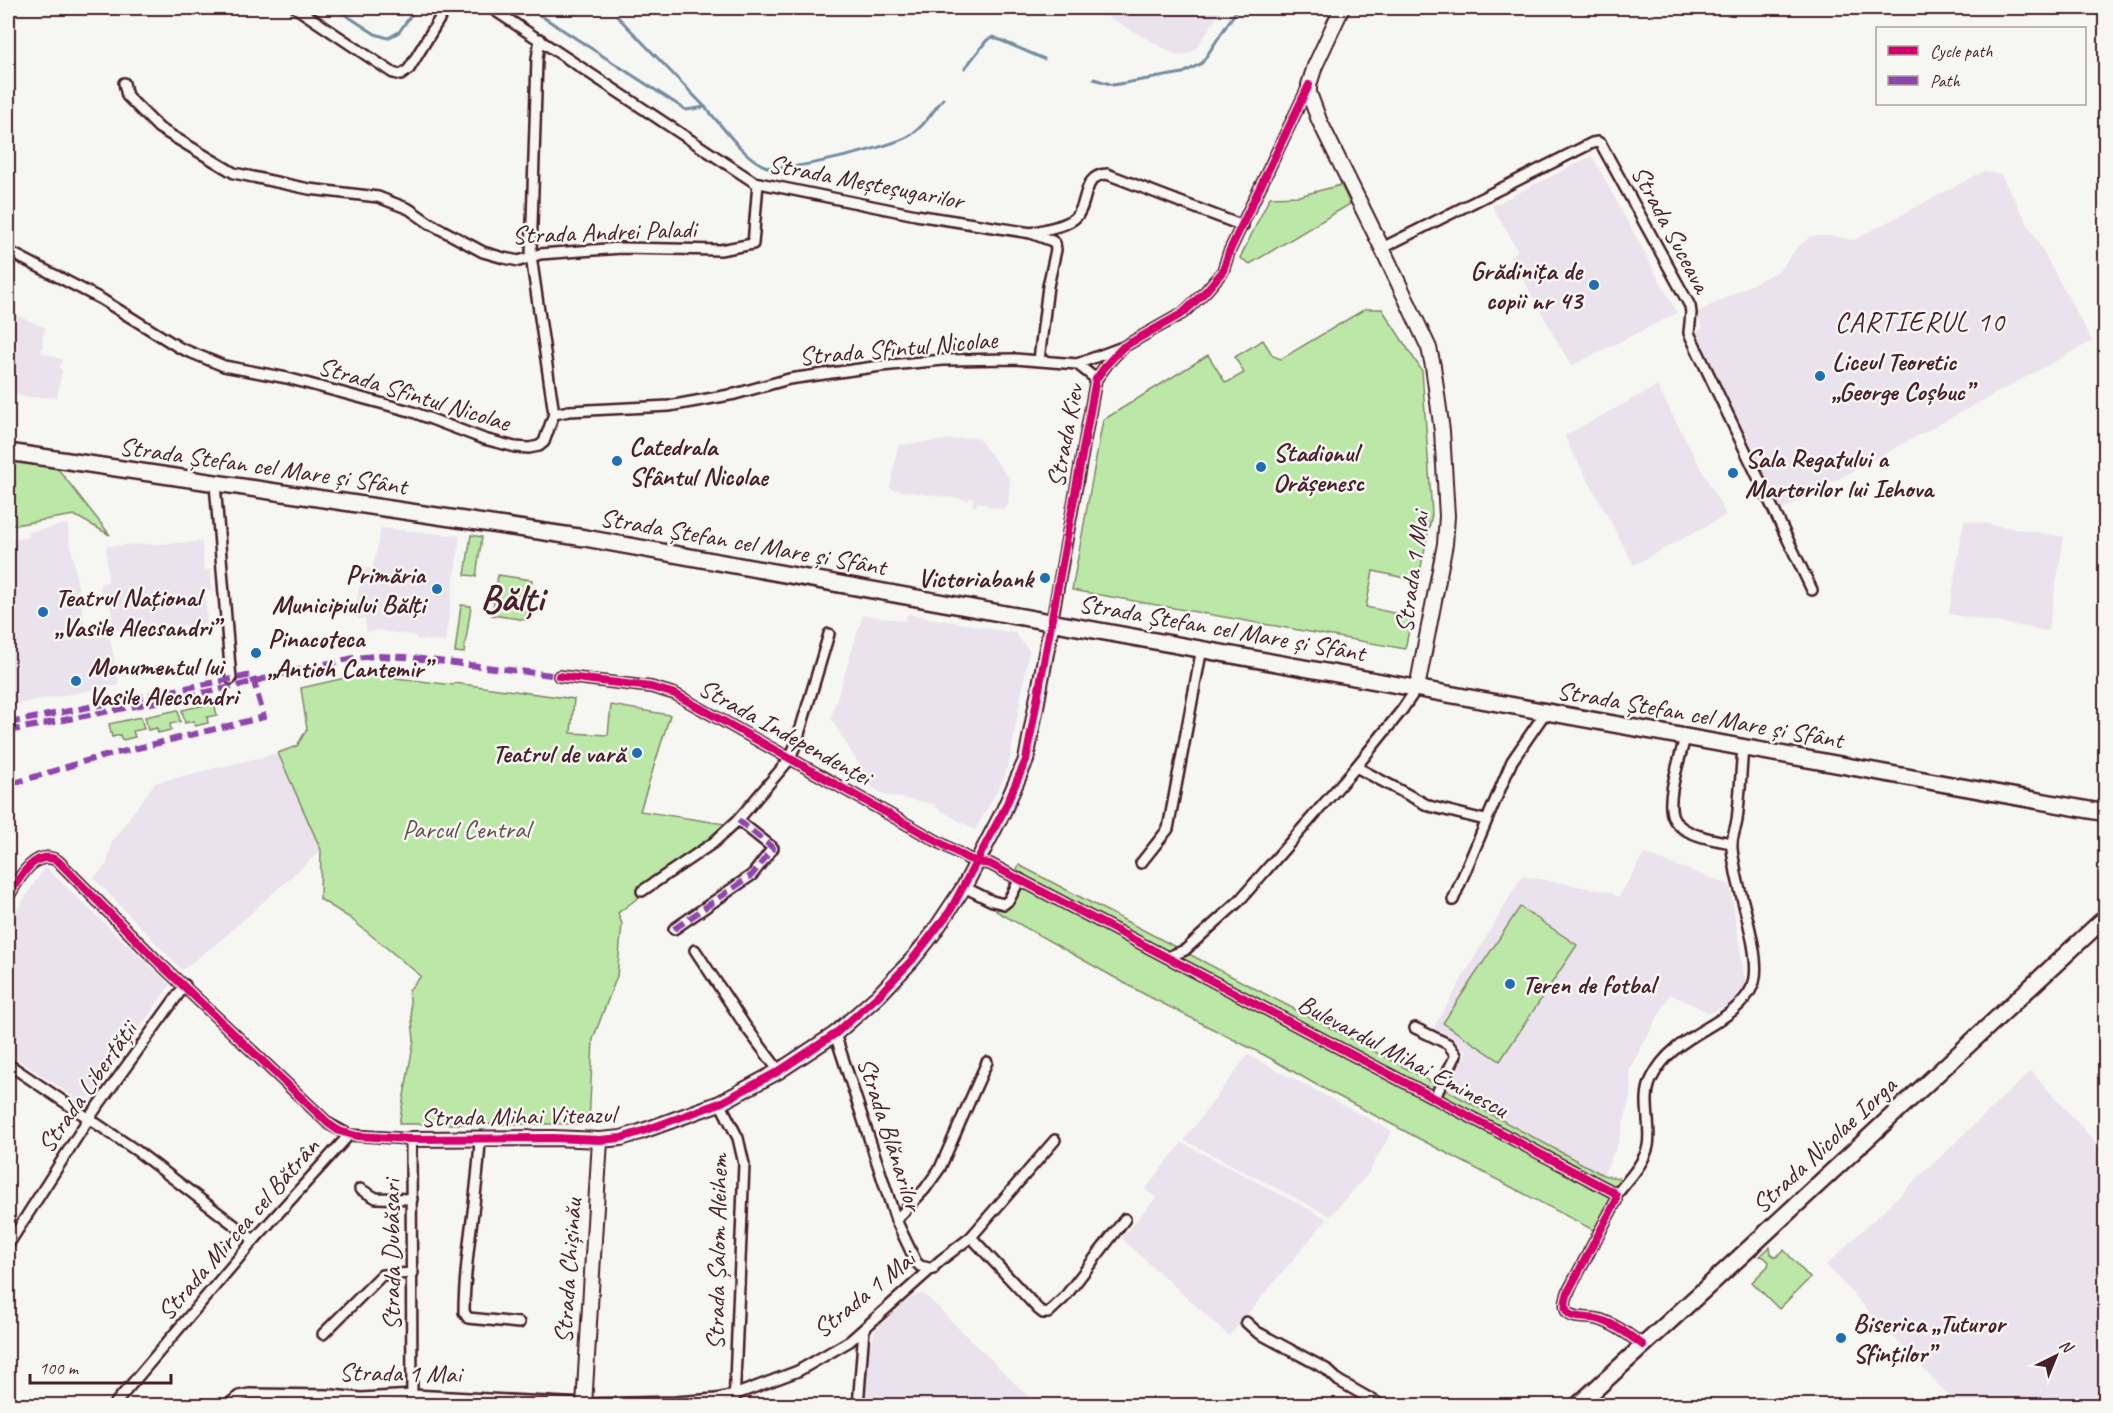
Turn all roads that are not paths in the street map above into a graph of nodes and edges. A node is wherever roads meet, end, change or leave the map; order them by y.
1 (296, 8) edge
2 (446, 8) edge
3 (491, 8) edge
4 (1342, 8) edge
5 (540, 39) junction
6 (124, 83) dead end
7 (1309, 85) junction
8 (758, 183) junction
9 (1243, 226) junction
10 (1031, 233) junction
11 (1382, 248) junction
12 (8, 251) edge
13 (531, 256) junction
14 (1123, 347) junction
15 (1038, 360) junction
16 (1077, 364) junction
17 (1096, 379) junction
18 (554, 414) junction
19 (8, 452) edge
20 (215, 483) junction
21 (1812, 590) dead end
22 (1052, 621) junction
23 (829, 634) dead end
24 (1202, 648) junction
25 (559, 676) dead end
26 (231, 679) dead end
27 (1417, 688) junction
28 (1545, 713) junction
29 (1686, 737) junction
30 (1743, 747) junction
31 (789, 760) junction
32 (1356, 767) junction
33 (2104, 813) edge
34 (738, 820) junction
35 (1485, 820) junction
36 (1732, 843) junction
37 (977, 862) junction
38 (1141, 863) dead end
39 (1020, 879) junction
40 (964, 887) junction
41 (642, 891) dead end
42 (8, 897) edge
43 (1453, 900) dead end
44 (2105, 917) edge
45 (674, 929) dead end
46 (695, 950) dead end
47 (1168, 957) junction
48 (185, 985) junction
49 (1415, 1028) dead end
50 (835, 1034) junction
51 (987, 1062) dead end
52 (8, 1064) edge
53 (779, 1071) junction
54 (1435, 1097) junction
55 (720, 1103) junction
56 (89, 1118) junction
57 (349, 1135) junction
58 (411, 1139) junction
59 (480, 1139) junction
60 (600, 1140) junction
61 (1055, 1140) dead end
62 (360, 1189) dead end
63 (1616, 1195) junction
64 (412, 1199) junction
65 (896, 1220) junction
66 (1125, 1220) dead end
67 (970, 1238) junction
68 (254, 1240) junction
69 (8, 1245) edge
70 (933, 1269) junction
71 (413, 1273) junction
72 (1246, 1322) dead end
73 (519, 1323) dead end
74 (864, 1329) junction
75 (323, 1334) dead end
76 (1643, 1345) junction
77 (270, 1394) junction
78 (734, 1395) junction
79 (412, 1400) edge
80 (584, 1405) edge
81 (113, 1406) edge
82 (227, 1406) edge
83 (269, 1406) edge
84 (734, 1406) edge
85 (858, 1406) edge
86 (1383, 1406) edge
87 (1577, 1406) edge

1 - 2 street
3 - 5 street, Strada Meșteșugarilor
4 - 7 street, Strada Kiev
5 - 8 street, Strada Meșteșugarilor
5 - 13 street
6 - 13 street, Strada Andrei Paladi
7 - 9 street, Strada Kiev
7 - 11 street, Strada 1 Mai
8 - 10 street, Strada Meșteșugarilor
8 - 13 street, Strada Andrei Paladi
9 - 10 street
9 - 14 street, Strada Kiev
10 - 15 street, Strada Meșteșugarilor
11 - 21 street, Strada Suceava
11 - 27 street, Strada 1 Mai
12 - 18 street, Strada Sfîntul Nicolae
13 - 18 street
14 - 16 street
14 - 17 street, Strada Kiev
15 - 16 street, Strada Sfîntul Nicolae
15 - 18 street, Strada Sfîntul Nicolae
16 - 17 street
17 - 22 street, Strada Kiev
19 - 20 main road, Strada Ștefan cel Mare și Sfânt
20 - 22 main road, Strada Ștefan cel Mare și Sfânt
20 - 26 street
22 - 24 main road, Strada Ștefan cel Mare și Sfânt
22 - 37 street, Strada Mihai Viteazul
23 - 31 street
24 - 27 main road, Strada Ștefan cel Mare și Sfânt
24 - 38 street
25 - 31 street, Strada Independenței
27 - 28 main road, Strada Ștefan cel Mare și Sfânt
27 - 32 street, Strada 1 Mai
28 - 29 main road, Strada Ștefan cel Mare și Sfânt
28 - 35 street
29 - 30 main road, Strada Ștefan cel Mare și Sfânt
29 - 36 street
30 - 33 main road, Strada Ștefan cel Mare și Sfânt
30 - 36 street
31 - 34 street
31 - 37 street, Strada Independenței
32 - 35 street
32 - 47 street, Strada 1 Mai
34 - 41 street
34 - 45 street
35 - 43 street
36 - 63 street
37 - 39 street, Bulevardul Mihai Eminescu
37 - 40 street, Strada Mihai Viteazul
39 - 40 street
39 - 47 street, Bulevardul Mihai Eminescu
40 - 50 street, Strada Mihai Viteazul
42 - 48 street, Strada Mihai Viteazul
44 - 76 main road, Strada Nicolae Iorga
46 - 53 street
47 - 54 street, Bulevardul Mihai Eminescu
48 - 56 street, Strada Libertății
48 - 57 street, Strada Mihai Viteazul
49 - 54 street
50 - 53 street, Strada Mihai Viteazul
50 - 65 street, Strada Blănarilor
51 - 65 street
52 - 56 street
53 - 55 street, Strada Mihai Viteazul
54 - 63 street, Bulevardul Mihai Eminescu
55 - 60 street, Strada Mihai Viteazul
55 - 78 street, Strada Șalom Aleihem
56 - 68 street
56 - 69 street, Strada Libertății
57 - 58 street, Strada Mihai Viteazul
57 - 68 street, Strada Mircea cel Bătrân
58 - 59 street, Strada Mihai Viteazul
58 - 64 street, Strada Dubăsari
59 - 60 street, Strada Mihai Viteazul
59 - 73 street
60 - 80 street, Strada Chișinău
61 - 67 street, Strada 1 Mai
62 - 64 street
63 - 76 street
64 - 71 street, Strada Dubăsari
65 - 70 street, Strada Blănarilor
66 - 67 street
67 - 70 street, Strada 1 Mai
68 - 81 street, Strada Mircea cel Bătrân
70 - 74 street, Strada 1 Mai
71 - 75 street
71 - 79 street, Strada Dubăsari
72 - 86 street
74 - 78 street, Strada 1 Mai
74 - 85 street
76 - 87 main road, Strada Nicolae Iorga
77 - 79 street, Strada 1 Mai
77 - 82 street, Strada 1 Mai
77 - 83 street
78 - 80 street, Strada 1 Mai
78 - 84 street, Strada Șalom Aleihem
79 - 80 street, Strada 1 Mai

